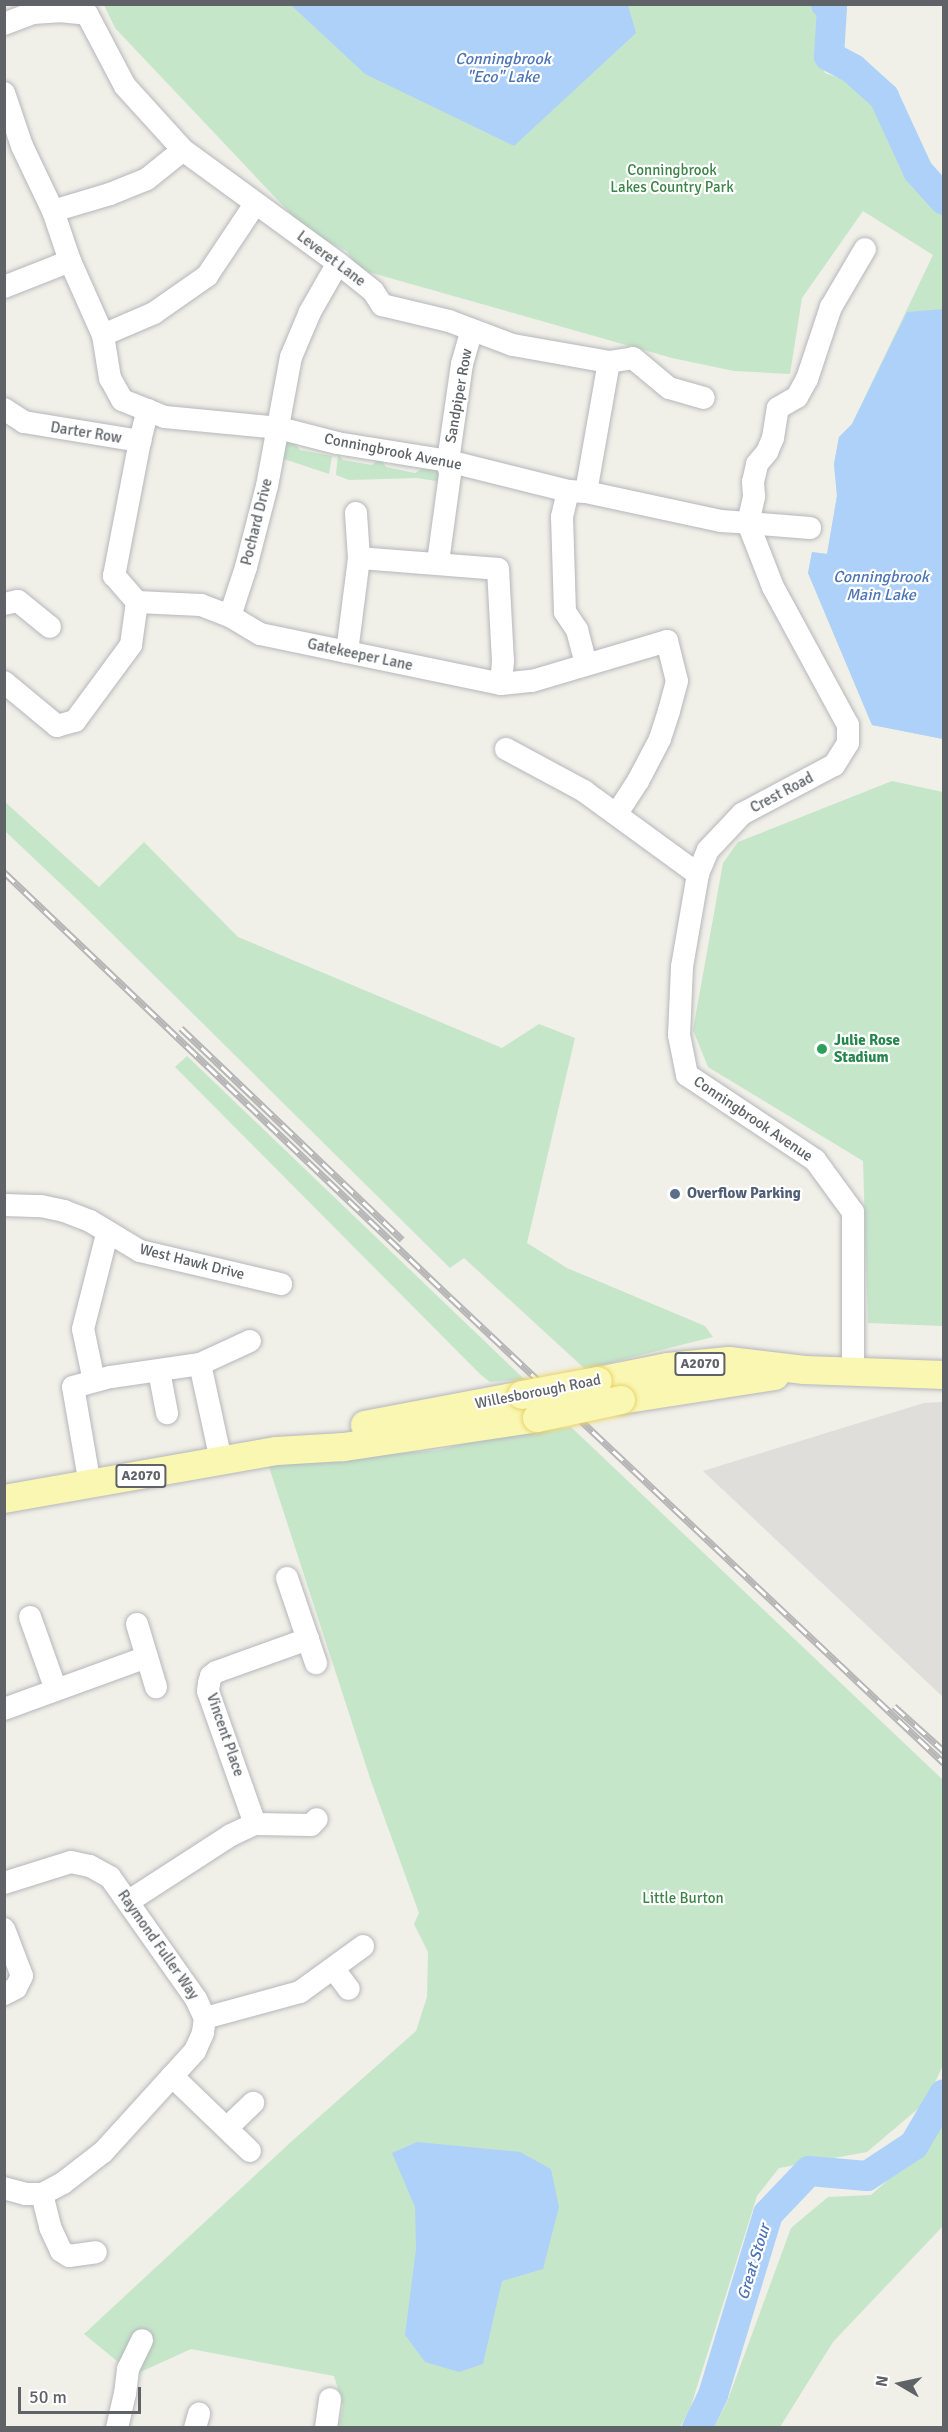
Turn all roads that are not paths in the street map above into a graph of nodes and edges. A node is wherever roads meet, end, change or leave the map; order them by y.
1 (4, 24) edge
2 (4, 93) edge
3 (13, 149) edge
4 (183, 150) junction
5 (255, 204) junction
6 (53, 211) junction
7 (865, 249) dead end
8 (70, 261) junction
9 (338, 263) junction
10 (4, 287) edge
11 (472, 330) junction
12 (103, 335) junction
13 (609, 362) junction
14 (704, 398) dead end
15 (4, 409) edge
16 (148, 410) junction
17 (279, 428) junction
18 (140, 441) junction
19 (448, 461) junction
20 (577, 491) junction
21 (356, 513) dead end
22 (748, 523) junction
23 (810, 528) dead end
24 (359, 558) junction
25 (438, 562) junction
26 (137, 602) junction
27 (4, 604) edge
28 (230, 616) junction
29 (50, 627) dead end
30 (347, 652) junction
31 (586, 664) junction
32 (4, 681) edge
33 (501, 684) junction
34 (506, 749) dead end
35 (617, 813) junction
36 (698, 874) junction
37 (4, 1205) edge
38 (107, 1234) junction
39 (281, 1284) dead end
40 (250, 1341) dead end
41 (200, 1364) junction
42 (804, 1370) junction
43 (159, 1371) junction
44 (852, 1372) junction
45 (944, 1375) edge
46 (94, 1381) junction
47 (529, 1406) junction
48 (167, 1413) dead end
49 (221, 1460) junction
50 (90, 1485) junction
51 (4, 1499) edge
52 (287, 1578) dead end
53 (30, 1617) dead end
54 (137, 1624) dead end
55 (308, 1639) junction
56 (147, 1658) junction
57 (316, 1662) dead end
58 (156, 1687) dead end
59 (56, 1690) junction
60 (4, 1709) edge
61 (317, 1819) dead end
62 (255, 1824) junction
63 (4, 1883) edge
64 (129, 1901) junction
65 (4, 1929) edge
66 (363, 1946) dead end
67 (333, 1968) junction
68 (349, 1989) dead end
69 (4, 1994) edge
70 (205, 2018) junction
71 (172, 2076) junction
72 (253, 2103) dead end
73 (228, 2127) junction
74 (250, 2151) dead end
75 (4, 2188) edge
76 (42, 2194) junction
77 (96, 2252) dead end
78 (142, 2340) dead end
79 (330, 2399) dead end
80 (117, 2427) edge
81 (326, 2427) edge

1 - 4 street, Leveret Lane
2 - 3 street, Conningbrook Avenue
3 - 6 street, Conningbrook Avenue
4 - 5 street, Leveret Lane
4 - 6 street
5 - 9 street, Leveret Lane
5 - 12 street
6 - 8 street, Conningbrook Avenue
7 - 22 street
8 - 10 street
8 - 12 street, Conningbrook Avenue
9 - 11 street, Leveret Lane
9 - 17 street, Pochard Drive
11 - 13 street, Leveret Lane
11 - 19 street, Sandpiper Row
12 - 16 street, Conningbrook Avenue
13 - 14 street, Leveret Lane
13 - 20 street
15 - 18 street, Darter Row
16 - 17 street, Conningbrook Avenue
16 - 18 street, Darter Row
17 - 19 street, Conningbrook Avenue
17 - 28 street, Pochard Drive
18 - 26 street
19 - 20 street, Conningbrook Avenue
19 - 25 street, Sandpiper Row
20 - 22 street, Conningbrook Avenue
20 - 31 street
21 - 24 street
22 - 23 street, Conningbrook Avenue
22 - 36 street, Crest Road
24 - 25 street
24 - 30 street
25 - 33 street
26 - 28 street, Gatekeeper Lane
26 - 32 street
27 - 29 street
28 - 30 street, Gatekeeper Lane
30 - 33 street, Gatekeeper Lane
31 - 33 street, Gatekeeper Lane
31 - 35 street, Gatekeeper Lane
34 - 35 street
35 - 36 street
36 - 44 street, Conningbrook Avenue
37 - 38 street, West Hawk Drive
38 - 39 street, West Hawk Drive
38 - 46 street
40 - 41 street
41 - 43 street
41 - 49 street
42 - 44 main road, Willesborough Road / A2070
42 - 47 main road, Willesborough Road / A2070, bridge
42 - 47 main road, Willesborough Road / A2070, bridge
43 - 46 street
43 - 48 street
44 - 45 main road, Willesborough Road / A2070
46 - 50 street
47 - 49 main road, Willesborough Road / A2070
49 - 50 main road, Willesborough Road / A2070
50 - 51 main road, Willesborough Road / A2070
52 - 55 street
53 - 59 street
54 - 56 street
55 - 57 street
55 - 62 street, Vincent Place
56 - 58 street
56 - 59 street
59 - 60 street
61 - 62 street
62 - 64 street
63 - 64 street, Raymond Fuller Way
64 - 70 street, Raymond Fuller Way
65 - 69 street
66 - 67 street, Raymond Fuller Way
67 - 68 street
67 - 70 street, Raymond Fuller Way
70 - 71 street, Raymond Fuller Way
71 - 73 street
71 - 76 street, Raymond Fuller Way
72 - 73 street
73 - 74 street
75 - 76 street
76 - 77 street
78 - 80 street
79 - 81 street

